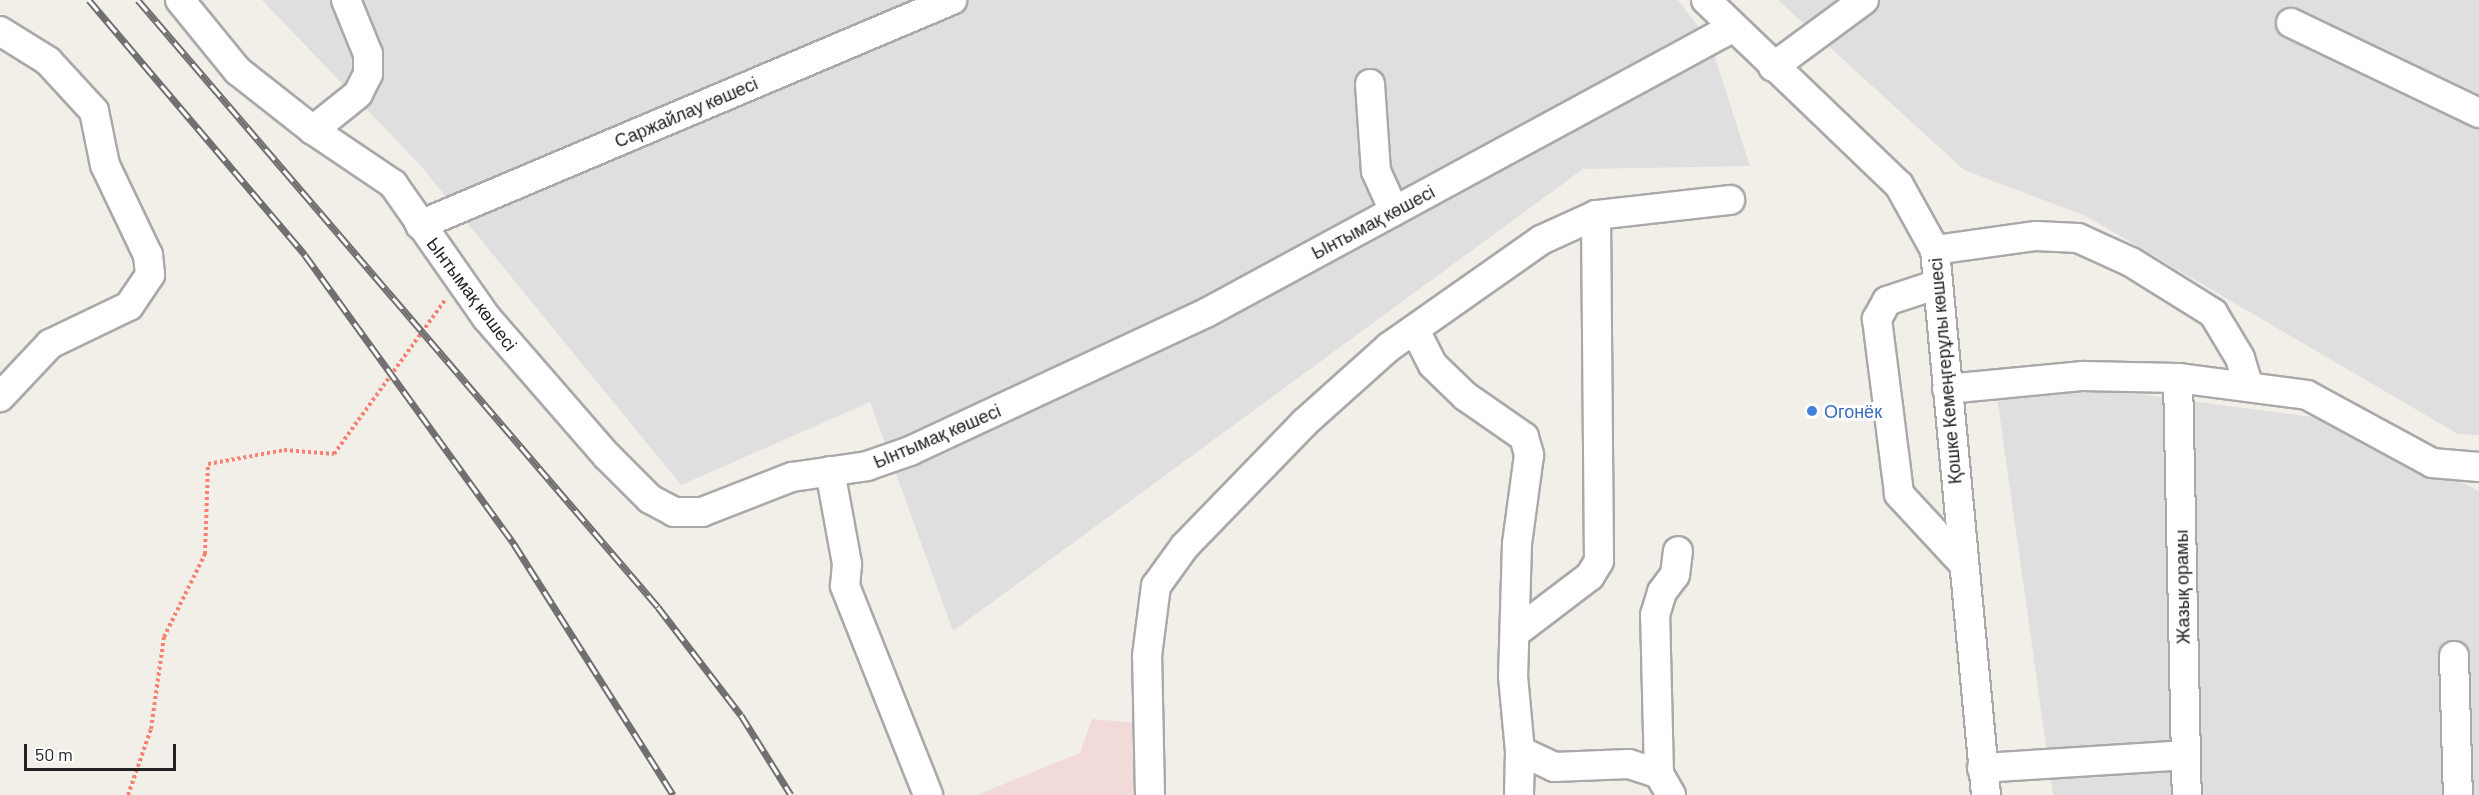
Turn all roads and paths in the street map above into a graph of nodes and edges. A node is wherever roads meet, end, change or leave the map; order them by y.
1 (180, 0) edge
2 (346, 0) edge
3 (952, 0) edge
4 (1706, 0) edge
5 (1864, 0) edge
6 (2291, 23) dead end
7 (1732, 28) junction
8 (0, 31) edge
9 (1773, 67) junction
10 (1370, 84) dead end
11 (2479, 113) edge
12 (313, 130) junction
13 (1730, 200) dead end
14 (1394, 211) junction
15 (1596, 214) junction
16 (420, 225) junction
17 (1935, 250) junction
18 (462, 281) junction
19 (1938, 284) junction
20 (1414, 330) junction
21 (2178, 378) junction
22 (2249, 387) junction
23 (1947, 389) junction
24 (0, 397) edge
25 (2479, 467) edge
26 (830, 471) junction
27 (1678, 552) dead end
28 (1963, 563) junction
29 (1515, 633) junction
30 (2454, 656) dead end
31 (1520, 751) junction
32 (2186, 754) junction
33 (1984, 782) edge
34 (1665, 785) edge
35 (128, 795) edge
36 (928, 795) edge
37 (1150, 795) edge
38 (1519, 795) edge
39 (2187, 795) edge
40 (2458, 795) edge

1 - 12 street, Ынтымақ көшесі
2 - 12 street
3 - 16 street, Саржайлау көшесі
4 - 7 street, Қошке Кемеңгерұлы көшесі
5 - 9 street
6 - 11 street
7 - 9 street, Қошке Кемеңгерұлы көшесі
7 - 14 street, Ынтымақ көшесі
8 - 24 street
9 - 17 street, Қошке Кемеңгерұлы көшесі
10 - 14 street
12 - 16 street, Ынтымақ көшесі
13 - 15 street
14 - 26 street, Ынтымақ көшесі
15 - 20 street
15 - 29 street
16 - 18 street, Ынтымақ көшесі
17 - 19 street, Қошке Кемеңгерұлы көшесі
17 - 22 street
18 - 26 street, Ынтымақ көшесі
18 - 35 path
19 - 23 street, Қошке Кемеңгерұлы көшесі
19 - 28 street
20 - 29 street
20 - 37 street
21 - 22 street
21 - 23 street
21 - 32 street, Жазық орамы
22 - 25 street
23 - 28 street, Қошке Кемеңгерұлы көшесі
26 - 36 street
27 - 34 street
28 - 33 street, Қошке Кемеңгерұлы көшесі
29 - 31 street
30 - 40 street
31 - 34 street
31 - 38 street
32 - 33 street
32 - 39 street, Жазық орамы

